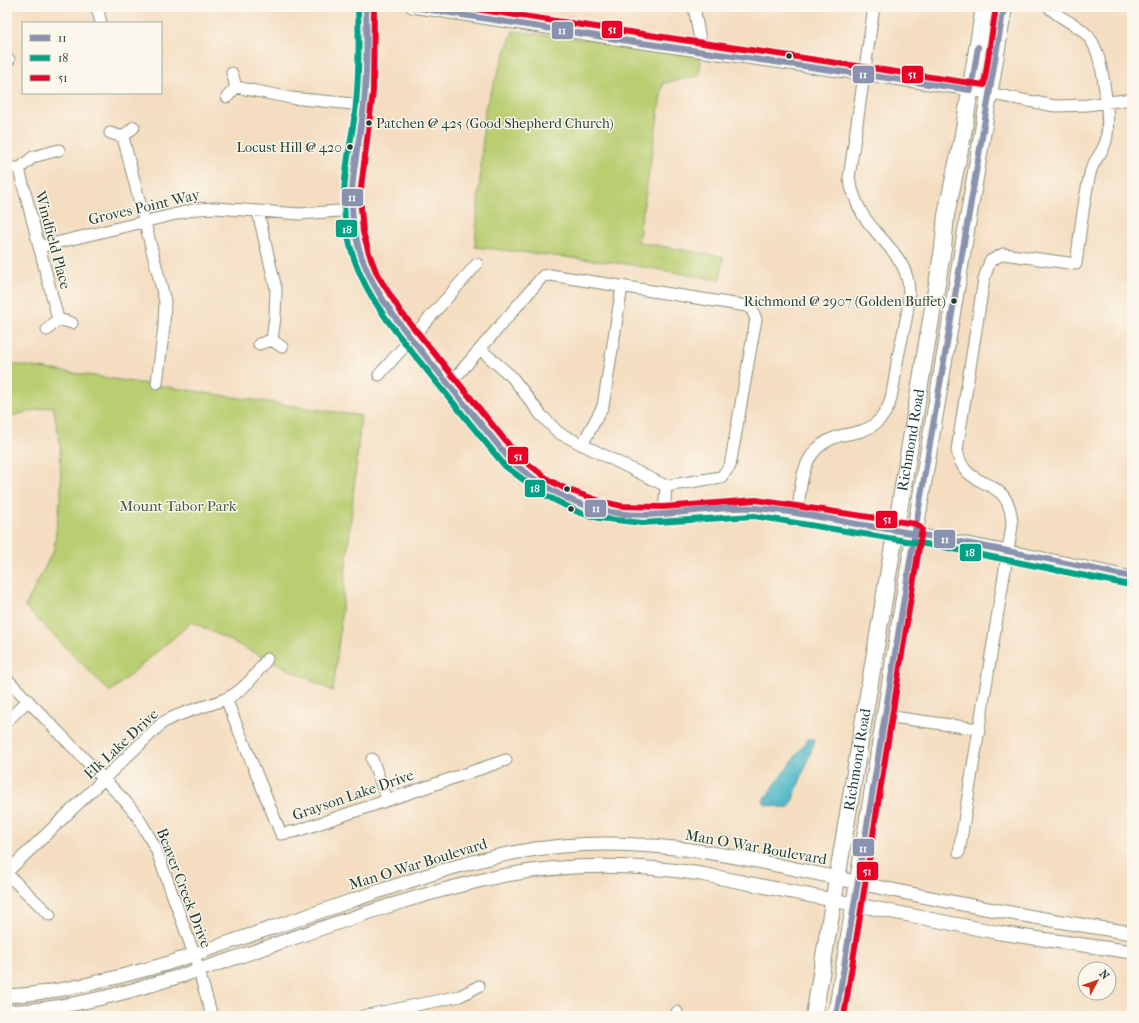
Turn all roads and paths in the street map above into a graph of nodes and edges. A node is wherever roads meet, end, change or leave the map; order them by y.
1 (97, 7) edge
2 (366, 7) edge
3 (412, 7) edge
4 (694, 7) edge
5 (874, 7) edge
6 (984, 7) edge
7 (1004, 7) edge
8 (1049, 7) edge
9 (101, 22) edge
10 (702, 51) junction
11 (232, 73) dead end
12 (863, 76) junction
13 (236, 87) junction
14 (971, 90) junction
15 (991, 94) junction
16 (227, 97) dead end
17 (1132, 99) edge
18 (1106, 103) junction
19 (364, 105) junction
20 (134, 127) dead end
21 (110, 134) dead end
22 (124, 137) junction
23 (59, 150) dead end
24 (7, 166) edge
25 (19, 169) junction
26 (352, 210) junction
27 (258, 212) junction
28 (145, 221) junction
29 (39, 247) junction
30 (476, 264) dead end
31 (622, 286) junction
32 (58, 319) junction
33 (72, 323) dead end
34 (47, 330) dead end
35 (411, 339) junction
36 (272, 340) junction
37 (259, 344) dead end
38 (282, 347) dead end
39 (480, 349) junction
40 (379, 374) dead end
41 (157, 383) dead end
42 (449, 385) junction
43 (582, 445) junction
44 (666, 486) junction
45 (798, 514) junction
46 (664, 515) junction
47 (896, 530) junction
48 (916, 532) junction
49 (1008, 550) junction
50 (1132, 577) edge
51 (268, 659) dead end
52 (7, 679) edge
53 (226, 699) junction
54 (28, 700) junction
55 (885, 716) junction
56 (7, 721) edge
57 (979, 729) junction
58 (372, 758) dead end
59 (506, 760) dead end
60 (104, 779) junction
61 (387, 799) junction
62 (959, 852) dead end
63 (7, 873) edge
64 (837, 878) junction
65 (858, 882) junction
66 (833, 900) junction
67 (855, 903) junction
68 (50, 915) dead end
69 (1132, 933) edge
70 (1132, 952) edge
71 (194, 954) junction
72 (199, 970) junction
73 (479, 986) dead end
74 (7, 996) edge
75 (7, 1012) edge
76 (384, 1014) edge
77 (212, 1016) edge
78 (363, 1016) edge
79 (814, 1016) edge
80 (836, 1016) edge

1 - 9 street
2 - 19 street
3 - 10 street
4 - 10 street
5 - 12 street
6 - 14 highway, Richmond Road
7 - 15 highway, Richmond Road
8 - 18 street
10 - 12 street
11 - 13 street
12 - 14 street
12 - 45 street
13 - 16 street
13 - 19 street
14 - 15 street
14 - 47 highway, Richmond Road
15 - 18 street
15 - 48 highway, Richmond Road
17 - 18 street
18 - 49 street
19 - 26 street
20 - 22 street
21 - 22 street
22 - 28 street
23 - 25 street
24 - 25 street
25 - 29 street, Windfield Place
26 - 27 street, Groves Point Way
26 - 35 street
27 - 28 street, Groves Point Way
27 - 36 street
28 - 29 street, Groves Point Way
28 - 41 street
29 - 32 street, Windfield Place
30 - 35 street
31 - 39 street
31 - 43 street
31 - 44 street
32 - 33 street
32 - 34 street
35 - 40 street
35 - 42 street
36 - 37 street
36 - 38 street
39 - 42 street
39 - 43 street
42 - 46 street
43 - 44 street
44 - 46 street
45 - 46 street
45 - 47 street
47 - 48 street
47 - 64 highway, Richmond Road
48 - 49 street
48 - 55 highway, Richmond Road
49 - 50 street
49 - 57 street
51 - 53 street, Elk Lake Drive
52 - 54 street, Beaver Creek Drive
53 - 60 street, Elk Lake Drive
53 - 61 street, Grayson Lake Drive
54 - 56 street
54 - 60 street, Beaver Creek Drive
55 - 57 street
55 - 65 highway, Richmond Road
57 - 62 street
58 - 61 street
59 - 61 street, Grayson Lake Drive
60 - 63 street, Elk Lake Drive
60 - 71 street, Beaver Creek Drive
63 - 68 street
64 - 65 main road, Man O War Boulevard
64 - 66 highway, Richmond Road
64 - 71 main road, Man O War Boulevard
65 - 67 highway, Richmond Road
65 - 69 main road, Man O War Boulevard
66 - 67 main road
66 - 72 main road
66 - 79 highway, Richmond Road
67 - 70 main road
67 - 80 highway, Richmond Road
71 - 72 street, Beaver Creek Drive
71 - 74 main road, Man O War Boulevard
72 - 75 main road
72 - 77 street, Beaver Creek Drive
73 - 76 street
76 - 78 street

